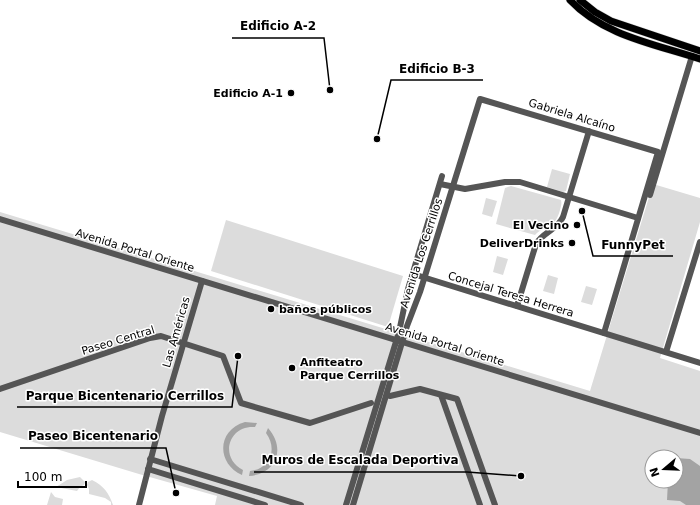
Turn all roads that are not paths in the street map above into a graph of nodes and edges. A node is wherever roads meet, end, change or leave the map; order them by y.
1 (570, 0) edge
2 (580, 0) edge
3 (700, 51) edge
4 (692, 56) junction
5 (700, 59) edge
6 (480, 98) joint
7 (589, 131) junction
8 (442, 176) dead end
9 (440, 184) junction
10 (452, 187) junction
11 (650, 196) dead end
12 (569, 198) junction
13 (638, 218) junction
14 (0, 219) edge
15 (700, 242) edge
16 (697, 262) edge
17 (413, 274) junction
18 (425, 278) junction
19 (202, 281) junction
20 (517, 306) junction
21 (604, 333) junction
22 (400, 341) junction
23 (183, 343) junction
24 (666, 352) junction
25 (700, 363) edge
26 (0, 389) edge
27 (441, 395) junction
28 (390, 396) dead end
29 (371, 403) dead end
30 (700, 433) edge
31 (150, 459) junction
32 (148, 469) junction
33 (138, 505) edge
34 (265, 505) edge
35 (301, 505) edge
36 (346, 505) edge
37 (353, 505) edge
38 (480, 505) edge
39 (495, 505) edge

1 - 4 main road
2 - 3 main road
4 - 5 main road
4 - 11 street
6 - 7 street, Gabriela Alcaíno
6 - 10 street, Avenida Los Cerrillos
7 - 12 street
7 - 13 street, Gabriela Alcaíno
8 - 9 street, Avenida Los Cerrillos
9 - 10 street
9 - 17 street, Avenida Los Cerrillos
10 - 12 street
10 - 18 street, Avenida Los Cerrillos
12 - 13 street
12 - 20 street
13 - 21 street
14 - 19 street, Avenida Portal Oriente
15 - 16 street
16 - 24 street
17 - 18 street, Concejal Teresa Herrera
17 - 22 street, Avenida Los Cerrillos
18 - 20 street, Concejal Teresa Herrera
18 - 22 street, Avenida Los Cerrillos
19 - 22 street, Avenida Portal Oriente
19 - 23 street, Las Américas
20 - 21 street, Concejal Teresa Herrera
21 - 24 street, Concejal Teresa Herrera
22 - 30 street, Avenida Portal Oriente
22 - 36 street, Avenida Los Cerrillos
22 - 37 street, Avenida Los Cerrillos
23 - 26 street, Paseo Central
23 - 29 street, Paseo Central
23 - 31 street, Las Américas
24 - 25 street, Concejal Teresa Herrera
27 - 28 street
27 - 38 street
27 - 39 street
31 - 32 street, Las Américas
31 - 35 street
32 - 33 street, Las Américas
32 - 34 street

